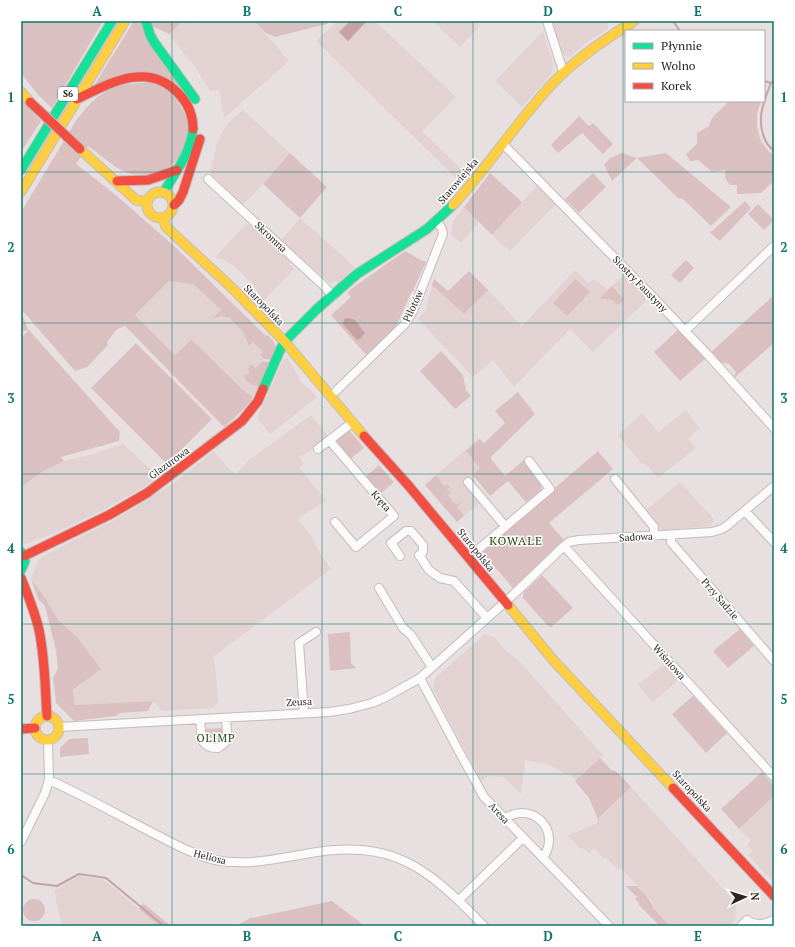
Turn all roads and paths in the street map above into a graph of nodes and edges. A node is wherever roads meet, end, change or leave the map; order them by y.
1 (112, 21) edge
2 (125, 21) edge
3 (146, 21) edge
4 (547, 21) edge
5 (634, 21) edge
6 (566, 72) junction
7 (21, 92) edge
8 (77, 99) junction
9 (503, 144) junction
10 (22, 168) edge
11 (176, 170) junction
12 (208, 179) dead end
13 (117, 182) junction
14 (21, 192) edge
15 (164, 192) junction
16 (147, 202) junction
17 (174, 205) junction
18 (163, 218) junction
19 (437, 221) junction
20 (774, 246) edge
21 (333, 296) junction
22 (685, 331) junction
23 (285, 342) junction
24 (336, 390) dead end
25 (353, 422) junction
26 (774, 428) edge
27 (330, 441) junction
28 (318, 450) dead end
29 (529, 461) dead end
30 (615, 479) dead end
31 (468, 482) dead end
32 (774, 487) edge
33 (745, 511) junction
34 (335, 522) dead end
35 (505, 526) junction
36 (671, 535) junction
37 (654, 536) junction
38 (774, 542) edge
39 (564, 546) junction
40 (22, 554) edge
41 (400, 556) dead end
42 (468, 558) junction
43 (21, 570) edge
44 (21, 578) edge
45 (379, 588) dead end
46 (505, 602) junction
47 (487, 618) junction
48 (316, 632) dead end
49 (774, 661) edge
50 (432, 667) junction
51 (420, 678) junction
52 (304, 713) junction
53 (47, 716) junction
54 (226, 718) junction
55 (200, 719) junction
56 (60, 727) junction
57 (35, 728) junction
58 (21, 729) edge
59 (48, 740) junction
60 (774, 778) edge
61 (49, 780) junction
62 (504, 819) junction
63 (522, 838) junction
64 (21, 842) edge
65 (543, 858) junction
66 (774, 896) edge
67 (459, 900) junction
68 (774, 920) edge
69 (754, 925) edge
70 (484, 926) edge
71 (609, 926) edge
72 (741, 926) edge

1 - 10 main road, S6
2 - 8 main road, S6
3 - 17 main road
4 - 6 street
5 - 6 main road, Starowiejska
6 - 9 main road, Starowiejska
7 - 13 main road, bridge
8 - 11 main road
8 - 14 main road, S6
9 - 19 main road, Starowiejska
9 - 22 street, Siostry Faustyny
11 - 13 main road
11 - 15 main road
12 - 21 street, Skromna
13 - 16 main road
15 - 16 main road
15 - 17 main road
16 - 18 main road, Staropolska
17 - 18 main road
18 - 23 main road, Staropolska
19 - 21 main road, Starowiejska
19 - 24 street, Pilotów
20 - 22 street
21 - 23 main road, Starowiejska
22 - 26 street, Siostry Faustyny
23 - 25 main road, Staropolska
23 - 40 main road, Glazurowa
25 - 27 street
25 - 42 main road, Staropolska
27 - 28 street
27 - 34 street, Kręta
29 - 35 street
30 - 37 street
31 - 35 street
32 - 33 street, Sadowa
33 - 36 street, Sadowa
33 - 38 street
35 - 42 street
36 - 37 street, Sadowa
36 - 49 street, Przy Sadzie
37 - 39 street, Sadowa
39 - 46 street, Sadowa
39 - 60 street, Wiśniowa
40 - 43 main road
41 - 47 street
42 - 46 main road, Staropolska
44 - 53 main road
45 - 50 street
46 - 47 street, Zeusa
46 - 66 main road, Staropolska
47 - 50 street, Zeusa
48 - 52 street
50 - 51 street, Zeusa
51 - 52 street, Zeusa
51 - 62 street, Aresa
52 - 54 street, Zeusa
53 - 56 main road
53 - 57 main road
54 - 55 street, Zeusa
54 - 55 street
55 - 56 street, Zeusa
56 - 59 main road
57 - 58 main road
57 - 59 main road
59 - 61 street
61 - 64 street
61 - 67 street, Heliosa
62 - 63 street, Aresa
62 - 65 street
63 - 65 street, Aresa
63 - 67 street
65 - 71 street, Aresa
67 - 70 street, Heliosa
68 - 69 street
69 - 72 street

